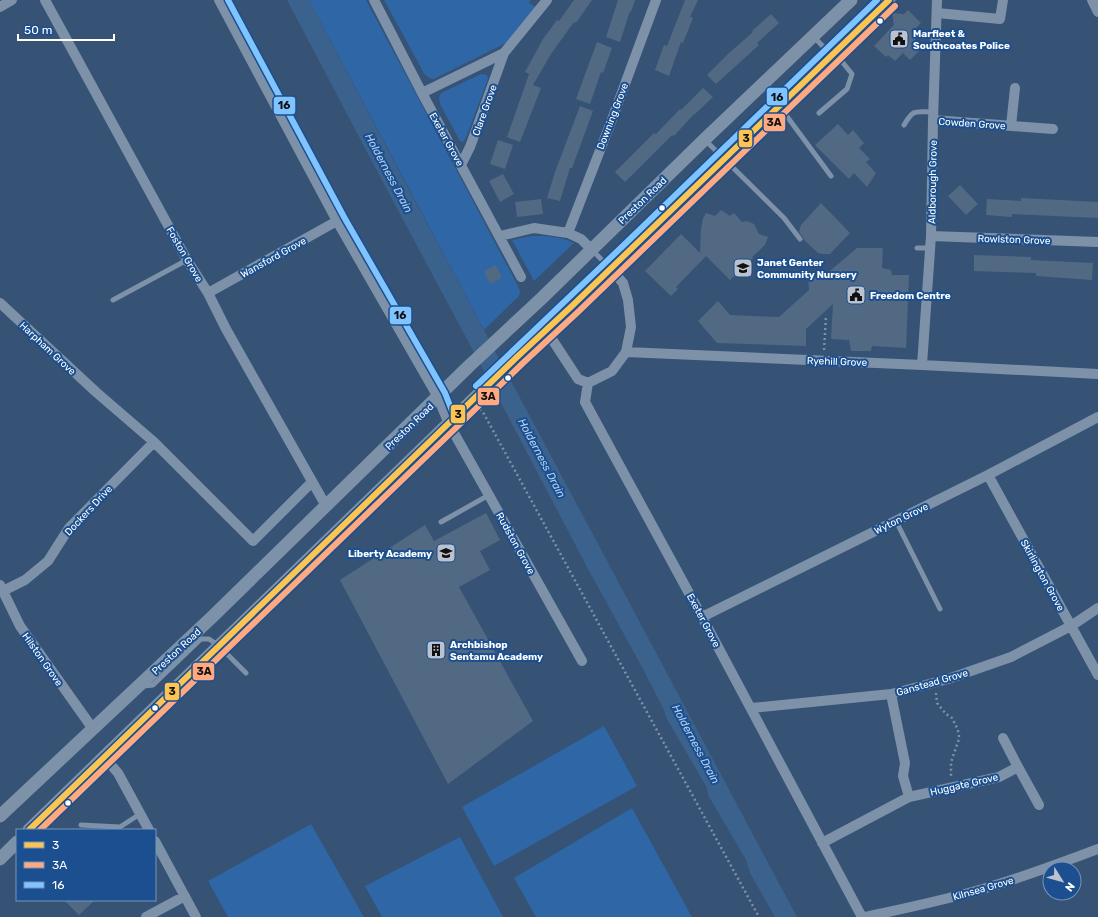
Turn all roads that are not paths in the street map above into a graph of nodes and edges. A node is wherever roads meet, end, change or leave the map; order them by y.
1 (12, 0) edge
2 (45, 0) edge
3 (219, 0) edge
4 (374, 0) edge
5 (547, 0) edge
6 (656, 0) edge
7 (850, 0) edge
8 (889, 0) edge
9 (937, 0) edge
10 (1002, 0) edge
11 (1092, 0) edge
12 (0, 7) edge
13 (1098, 12) edge
14 (937, 13) junction
15 (814, 36) junction
16 (504, 53) junction
17 (832, 54) junction
18 (1015, 88) dead end
19 (422, 93) junction
20 (779, 106) junction
21 (819, 113) dead end
22 (933, 116) junction
23 (904, 125) dead end
24 (1011, 126) junction
25 (1053, 129) dead end
26 (705, 139) junction
27 (725, 159) junction
28 (461, 165) junction
29 (831, 176) dead end
30 (337, 221) junction
31 (568, 233) junction
32 (500, 236) junction
33 (931, 236) junction
34 (800, 239) dead end
35 (1098, 242) edge
36 (917, 248) dead end
37 (930, 248) junction
38 (591, 249) junction
39 (187, 260) junction
40 (611, 269) junction
41 (522, 277) dead end
42 (208, 293) junction
43 (113, 300) dead end
44 (0, 303) edge
45 (546, 330) junction
46 (626, 352) junction
47 (922, 364) junction
48 (1098, 374) edge
49 (588, 383) junction
50 (438, 397) junction
51 (1098, 417) edge
52 (449, 424) junction
53 (154, 442) junction
54 (988, 475) junction
55 (312, 482) junction
56 (489, 495) junction
57 (326, 506) junction
58 (896, 521) junction
59 (441, 522) dead end
60 (2, 588) edge
61 (1098, 608) edge
62 (940, 609) dead end
63 (702, 617) junction
64 (1071, 626) junction
65 (220, 646) junction
66 (582, 661) dead end
67 (246, 673) dead end
68 (1098, 675) edge
69 (138, 686) junction
70 (891, 694) junction
71 (751, 708) junction
72 (93, 729) junction
73 (1003, 738) dead end
74 (104, 757) junction
75 (1018, 767) junction
76 (909, 797) junction
77 (1039, 805) dead end
78 (140, 814) junction
79 (0, 816) edge
80 (80, 825) dead end
81 (121, 828) edge
82 (30, 829) edge
83 (148, 829) edge
84 (16, 843) edge
85 (156, 843) edge
86 (822, 843) junction
87 (1098, 849) edge
88 (0, 859) edge
89 (185, 896) junction
90 (146, 917) edge
91 (196, 917) edge
92 (864, 917) edge

1 - 12 street
2 - 39 street, Foston Grove
3 - 30 street, Rudston Grove
4 - 19 street, Exeter Grove
5 - 16 street, Clare Grove
6 - 31 street, Downing Grove
7 - 15 street, Preston Road
8 - 17 street
9 - 14 street, Aldborough Grove
10 - 14 street
11 - 13 street
14 - 22 street, Aldborough Grove
15 - 17 lane
15 - 26 street, Preston Road
16 - 19 street, Clare Grove
16 - 28 street, Clare Grove
17 - 20 street
17 - 21 lane
18 - 24 street, Cowden Grove
19 - 28 street, Exeter Grove
20 - 27 street
20 - 29 lane
22 - 23 lane
22 - 24 street, Cowden Grove
22 - 33 street, Aldborough Grove
24 - 25 street, Cowden Grove
26 - 27 lane
26 - 38 street, Preston Road
27 - 34 lane
27 - 40 street
28 - 32 street, Exeter Grove
30 - 42 street, Wansford Grove
30 - 50 street, Rudston Grove
31 - 32 street
31 - 38 street
32 - 41 street, Exeter Grove
33 - 35 street, Rowlston Grove
33 - 37 street, Aldborough Grove
36 - 37 lane
37 - 47 street, Aldborough Grove
38 - 40 lane
38 - 50 street, Preston Road
39 - 42 street, Foston Grove
39 - 43 lane
40 - 45 street
40 - 46 street
42 - 55 street, Foston Grove
44 - 53 street, Harpham Grove
45 - 49 street
45 - 52 street
46 - 47 street, Ryehill Grove
46 - 49 street
47 - 48 street, Ryehill Grove
49 - 63 street, Exeter Grove
50 - 52 street, Rudston Grove
50 - 57 street, Preston Road
51 - 54 street, Wyton Grove
52 - 56 street, Rudston Grove
52 - 65 street
53 - 55 street, Harpham Grove
53 - 60 street, Dockers Drive
54 - 58 street, Wyton Grove
54 - 64 street, Skirlington Grove
55 - 57 street, Foston Grove
56 - 59 lane
56 - 66 street, Rudston Grove
57 - 69 street, Preston Road
58 - 62 lane
58 - 63 street, Wyton Grove
60 - 72 street, Hilston Grove
61 - 64 street, Ganstead Grove
63 - 71 street, Exeter Grove
64 - 68 street, Skirlington Grove
64 - 70 street, Ganstead Grove
65 - 67 lane
65 - 69 lane
65 - 74 street
69 - 72 street, Preston Road
70 - 71 street, Ganstead Grove
70 - 76 street
71 - 86 street, Exeter Grove
72 - 79 street, Preston Road
73 - 75 street
74 - 78 street
74 - 82 street
75 - 76 street, Huggate Grove
75 - 77 street
76 - 86 street, Huggate Grove
78 - 81 lane
78 - 83 street
80 - 81 lane
84 - 88 street
85 - 89 street
86 - 92 street, Exeter Grove
87 - 92 street, Kilnsea Grove
89 - 90 street
89 - 91 street

